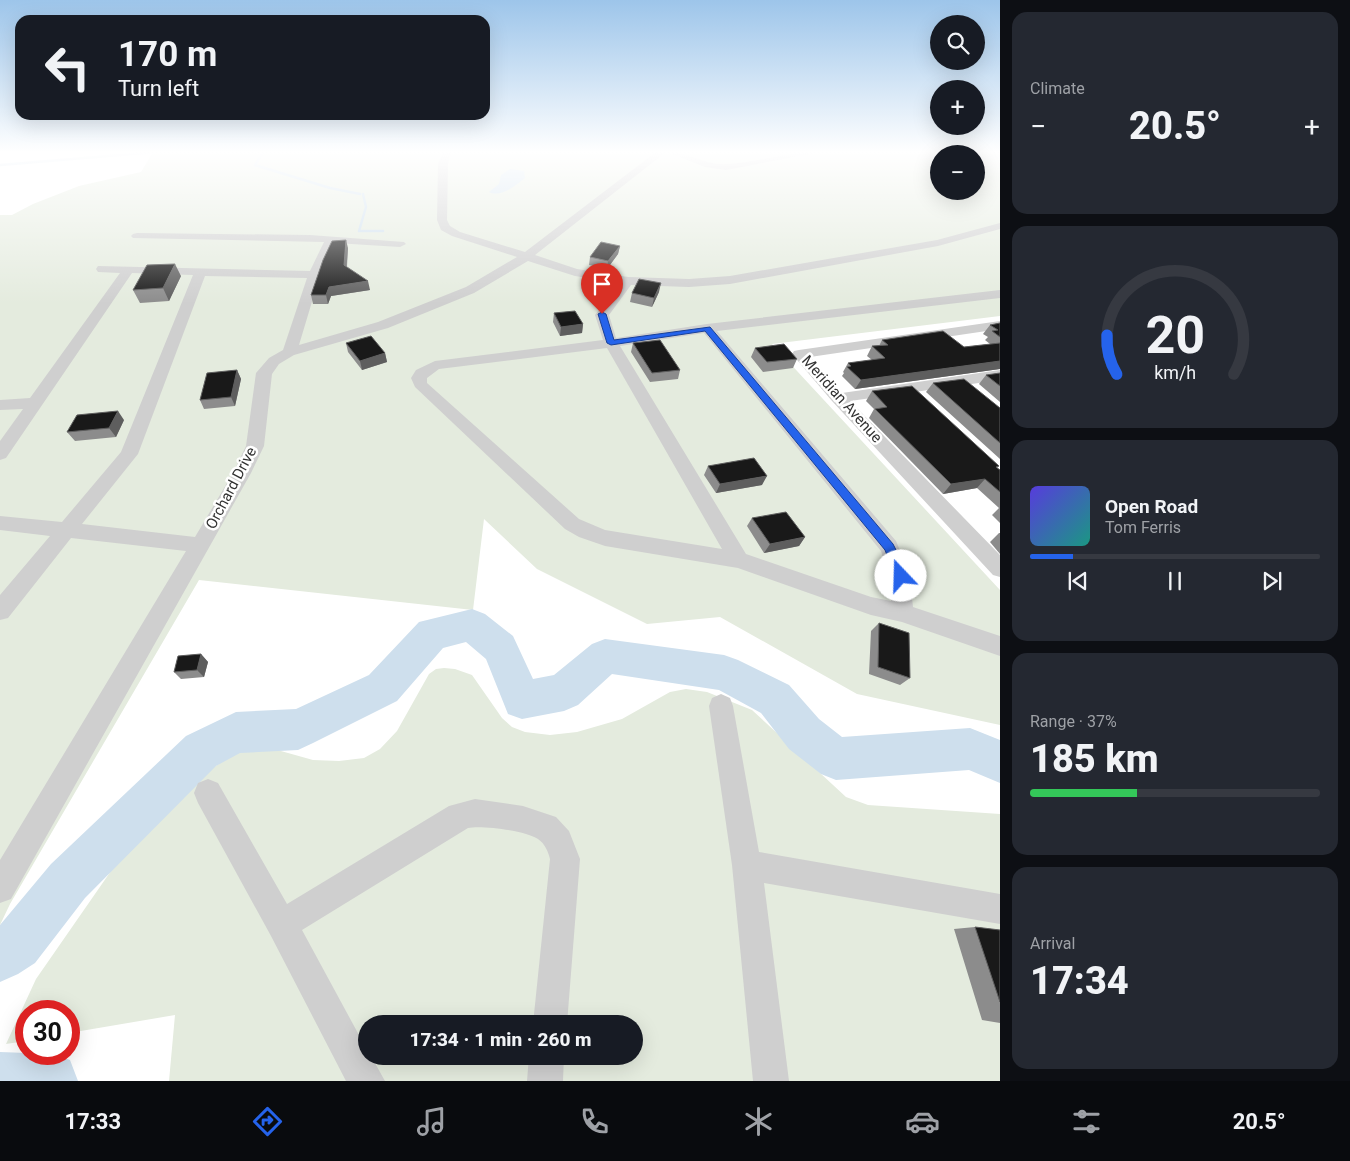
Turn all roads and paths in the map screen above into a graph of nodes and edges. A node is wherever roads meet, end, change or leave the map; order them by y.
1 (442, 202) edge
2 (596, 202) edge
3 (1000, 226) edge
4 (137, 236) dead end
5 (331, 239) junction
6 (400, 244) dead end
7 (526, 256) junction
8 (102, 269) dead end
9 (128, 270) junction
10 (200, 273) junction
11 (314, 275) junction
12 (628, 281) junction
13 (1000, 294) edge
14 (1000, 325) edge
15 (707, 328) junction
16 (611, 343) junction
17 (289, 352) junction
18 (1000, 375) edge
19 (961, 380) junction
20 (909, 387) junction
21 (981, 396) edge
22 (838, 398) junction
23 (923, 400) edge
24 (36, 403) junction
25 (0, 405) edge
26 (0, 454) edge
27 (0, 523) edge
28 (68, 530) junction
29 (200, 545) junction
30 (739, 560) junction
31 (1000, 569) edge
32 (0, 611) edge
33 (902, 614) junction
34 (1000, 646) edge
35 (721, 706) dead end
36 (208, 793) dead end
37 (747, 865) junction
38 (0, 888) edge
39 (1000, 909) edge
40 (282, 925) junction
41 (551, 1015) edge
42 (546, 1065) edge
43 (367, 1081) edge
44 (544, 1081) edge
45 (771, 1081) edge

1 - 7 street
2 - 7 street, Orchard Drive
3 - 12 street
4 - 5 street
5 - 6 street
5 - 11 street
7 - 12 street
7 - 17 street, Orchard Drive
8 - 9 street
9 - 10 street
9 - 24 street
10 - 11 street
10 - 28 street
11 - 17 street
12 - 16 street
13 - 15 street
14 - 22 street, Meridian Avenue
15 - 16 street
15 - 33 street
16 - 30 street
16 - 30 street
17 - 29 street, Orchard Drive
18 - 19 street
19 - 20 street
19 - 21 street
20 - 22 street
20 - 23 street
22 - 31 street, Meridian Avenue
24 - 25 street
24 - 26 street
27 - 28 street
28 - 29 street
28 - 32 street
29 - 38 street, Orchard Drive
30 - 33 street
33 - 34 street
35 - 37 street
36 - 40 street
37 - 39 street
37 - 45 street
40 - 41 street
40 - 43 street
42 - 44 street

